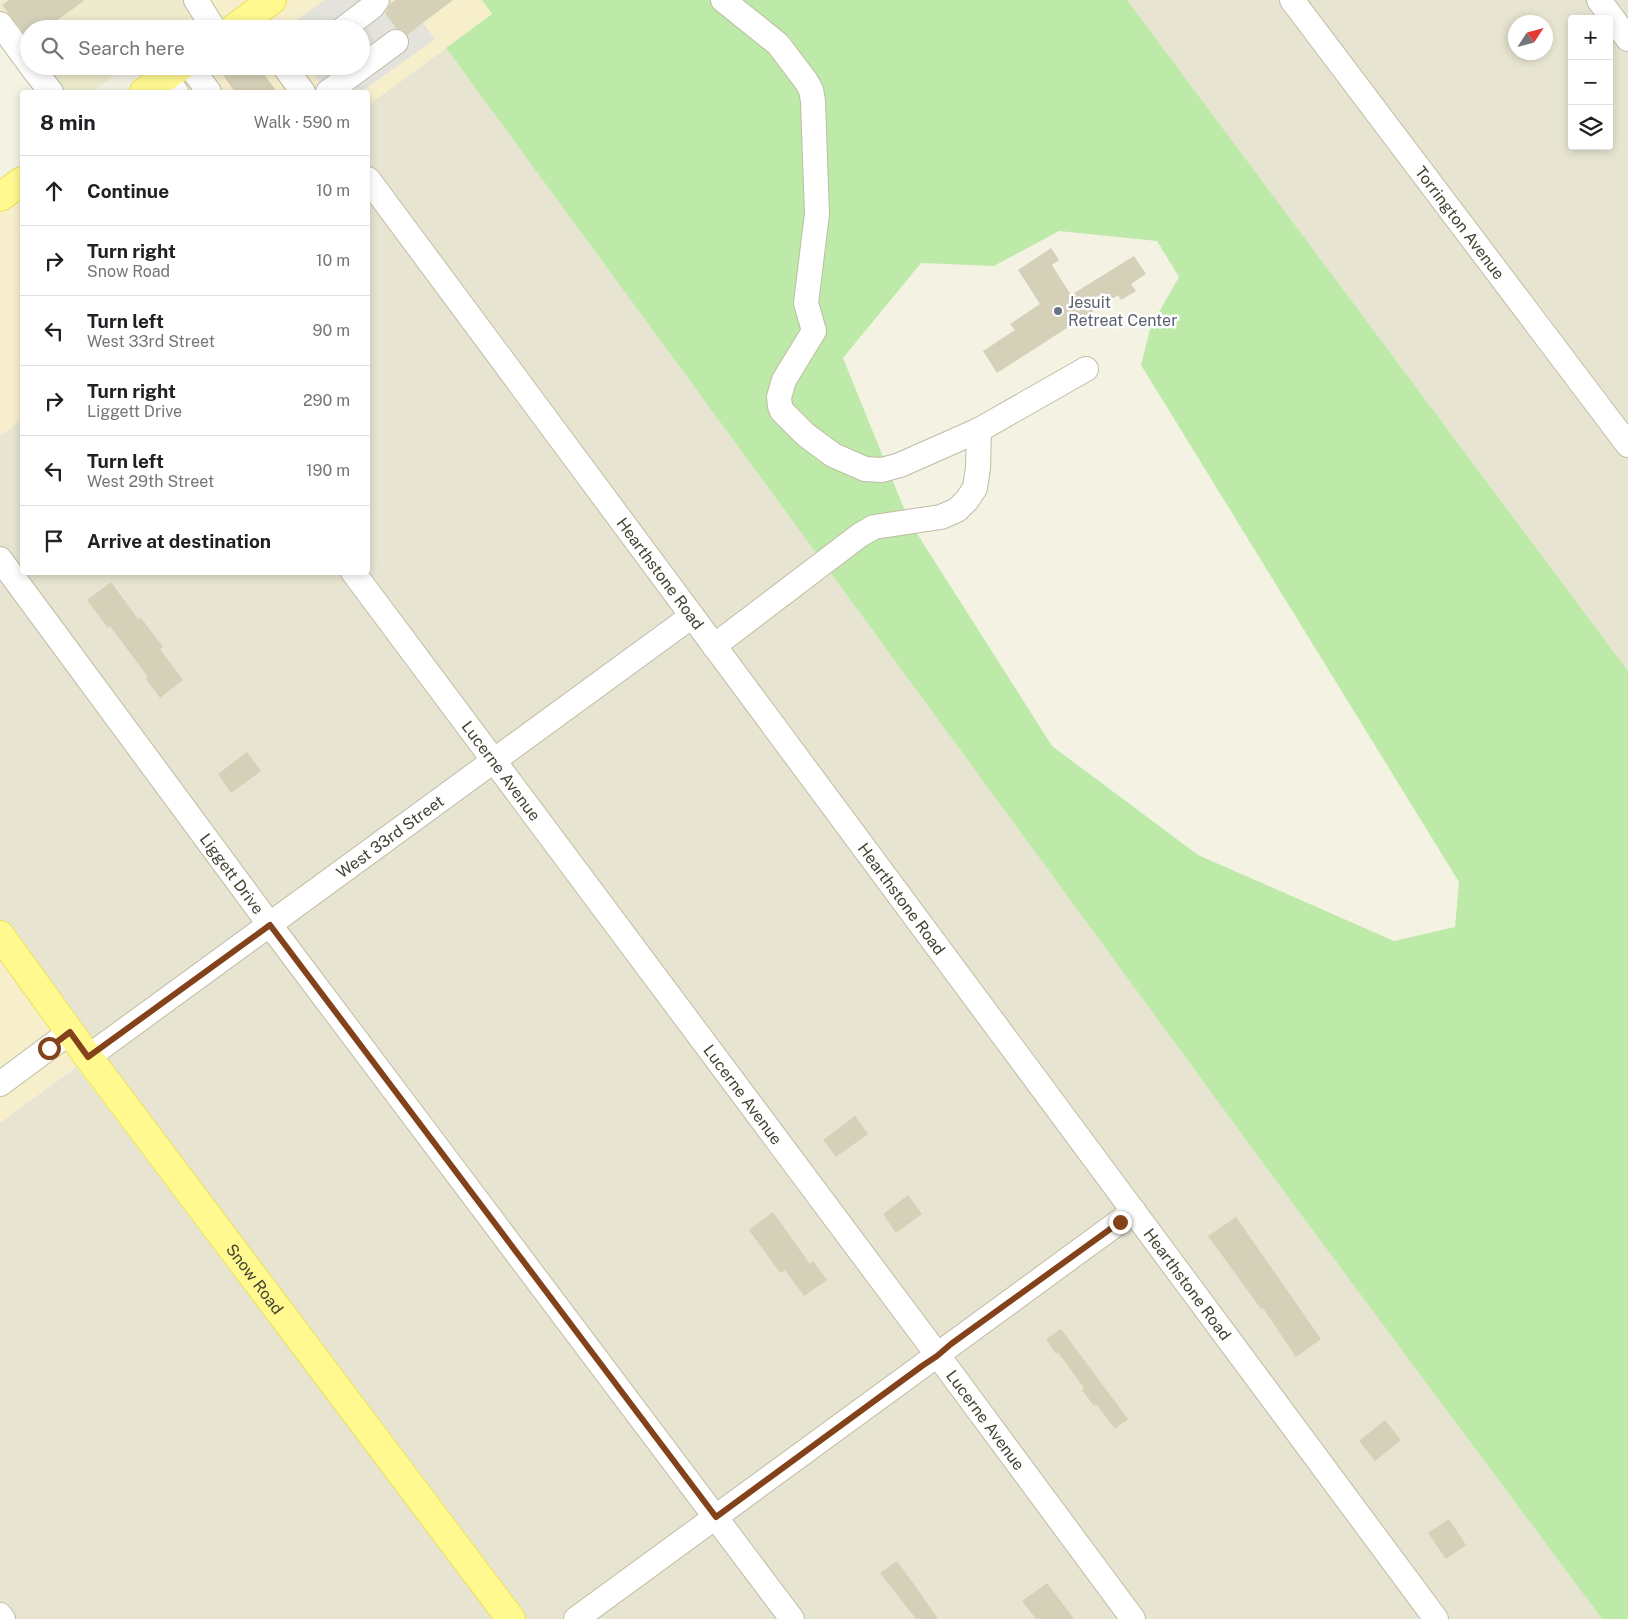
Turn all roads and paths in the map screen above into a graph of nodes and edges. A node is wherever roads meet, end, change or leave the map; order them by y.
1 (196, 0) edge
2 (377, 0) edge
3 (723, 0) edge
4 (1292, 0) edge
5 (1599, 0) edge
6 (208, 20) edge
7 (355, 20) edge
8 (0, 24) edge
9 (1627, 36) edge
10 (396, 42) dead end
11 (20, 51) edge
12 (370, 61) edge
13 (38, 75) edge
14 (197, 75) edge
15 (293, 75) edge
16 (351, 75) edge
17 (49, 90) edge
18 (208, 90) edge
19 (303, 90) edge
20 (331, 90) edge
21 (20, 182) edge
22 (370, 182) edge
23 (0, 197) edge
24 (1086, 369) dead end
25 (979, 430) junction
26 (1628, 445) edge
27 (0, 559) edge
28 (355, 575) edge
29 (692, 616) junction
30 (714, 646) junction
31 (495, 760) junction
32 (270, 925) junction
33 (0, 935) edge
34 (70, 1032) junction
35 (88, 1057) junction
36 (0, 1084) edge
37 (1134, 1211) junction
38 (937, 1356) junction
39 (716, 1517) junction
40 (0, 1615) edge
41 (3, 1619) edge
42 (511, 1619) edge
43 (576, 1619) edge
44 (792, 1619) edge
45 (1133, 1619) edge
46 (1436, 1619) edge

1 - 6 street
2 - 7 street
3 - 25 street
4 - 26 street, Torrington Avenue
5 - 9 street
8 - 11 street
10 - 12 street
13 - 17 street
14 - 18 street
15 - 19 street
16 - 20 street
21 - 23 main road
22 - 29 street, Hearthstone Road
24 - 25 street
25 - 30 street
27 - 32 street, Liggett Drive
28 - 31 street, Lucerne Avenue
29 - 30 street, Hearthstone Road
29 - 31 street, West 33rd Street
30 - 37 street, Hearthstone Road
31 - 32 street, West 33rd Street
31 - 38 street, Lucerne Avenue
32 - 35 street, West 33rd Street
32 - 39 street, Liggett Drive
33 - 34 main road, Snow Road
34 - 35 main road, Snow Road
34 - 36 street
35 - 42 main road, Snow Road
37 - 38 street
37 - 46 street, Hearthstone Road
38 - 39 street
38 - 45 street, Lucerne Avenue
39 - 43 street
39 - 44 street, Liggett Drive
40 - 41 street

